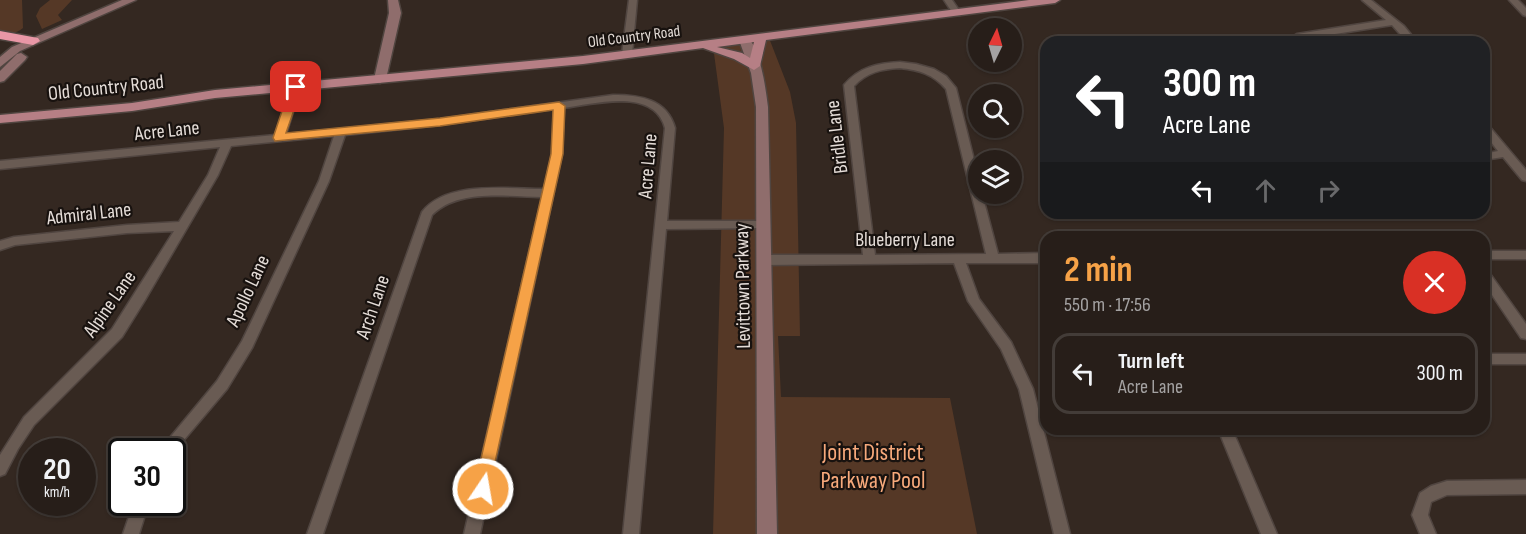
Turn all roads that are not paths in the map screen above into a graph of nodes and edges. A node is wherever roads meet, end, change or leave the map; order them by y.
1 (131, 0) edge
2 (393, 0) edge
3 (633, 0) edge
4 (948, 0) edge
5 (1056, 0) edge
6 (1366, 0) edge
7 (1513, 0) edge
8 (1025, 2) edge
9 (957, 13) junction
10 (1526, 13) edge
11 (1393, 22) junction
12 (0, 35) edge
13 (1309, 36) edge
14 (1406, 36) edge
15 (761, 38) junction
16 (745, 40) junction
17 (33, 41) junction
18 (0, 45) edge
19 (700, 46) junction
20 (627, 54) junction
21 (0, 63) edge
22 (754, 66) junction
23 (0, 78) edge
24 (381, 79) junction
25 (296, 87) junction
26 (215, 94) junction
27 (559, 106) junction
28 (0, 109) edge
29 (0, 119) edge
30 (341, 132) junction
31 (1490, 134) edge
32 (279, 138) junction
33 (227, 143) junction
34 (1505, 153) junction
35 (1490, 156) edge
36 (0, 165) edge
37 (1526, 177) edge
38 (548, 194) junction
39 (763, 224) junction
40 (660, 225) junction
41 (183, 226) junction
42 (0, 246) edge
43 (1490, 255) edge
44 (1526, 255) edge
45 (1040, 258) edge
46 (993, 259) junction
47 (764, 260) junction
48 (870, 260) junction
49 (959, 260) junction
50 (1490, 283) edge
51 (1526, 334) edge
52 (1490, 359) edge
53 (1526, 359) edge
54 (1228, 435) edge
55 (177, 438) edge
56 (0, 469) edge
57 (1526, 487) edge
58 (137, 516) edge
59 (131, 534) edge
60 (315, 534) edge
61 (472, 534) edge
62 (631, 534) edge
63 (767, 534) edge
64 (1062, 534) edge
65 (1269, 534) edge
66 (1428, 534) edge

1 - 17 street
2 - 24 street
3 - 20 street
4 - 9 street
5 - 8 main road, Old Country Road
6 - 11 street
7 - 10 street
8 - 9 main road, Old Country Road
9 - 15 main road, Old Country Road
11 - 13 street
11 - 14 street
12 - 17 highway
15 - 16 main road, Old Country Road
15 - 22 main road
16 - 19 main road, Old Country Road
16 - 22 street, Levittown Parkway
17 - 18 highway
17 - 21 street
17 - 23 street
19 - 20 main road, Old Country Road
19 - 22 main road
20 - 24 main road, Old Country Road
22 - 39 street, Levittown Parkway
24 - 25 main road, Old Country Road
25 - 26 main road, Old Country Road
25 - 32 street
26 - 28 main road, Old Country Road
26 - 29 main road, Old Country Road
27 - 30 street, Acre Lane
27 - 38 street
27 - 40 street, Acre Lane
30 - 32 street, Acre Lane
30 - 55 street, Apollo Lane
31 - 34 street
32 - 33 street, Acre Lane
33 - 36 street, Acre Lane
33 - 41 street, Alpine Lane
34 - 35 street
34 - 37 street
38 - 60 street, Arch Lane
38 - 61 street
39 - 40 street
39 - 47 street, Levittown Parkway
40 - 62 street, Acre Lane
41 - 42 street, Admiral Lane
41 - 56 street, Alpine Lane
43 - 44 street
45 - 46 street, Blueberry Lane
46 - 48 street, Bridle Lane
46 - 49 street, Blueberry Lane
47 - 48 street, Blueberry Lane
47 - 63 street, Levittown Parkway
48 - 49 street, Blueberry Lane
49 - 64 street
50 - 51 street
52 - 53 street
54 - 65 street
57 - 66 street
58 - 59 street

